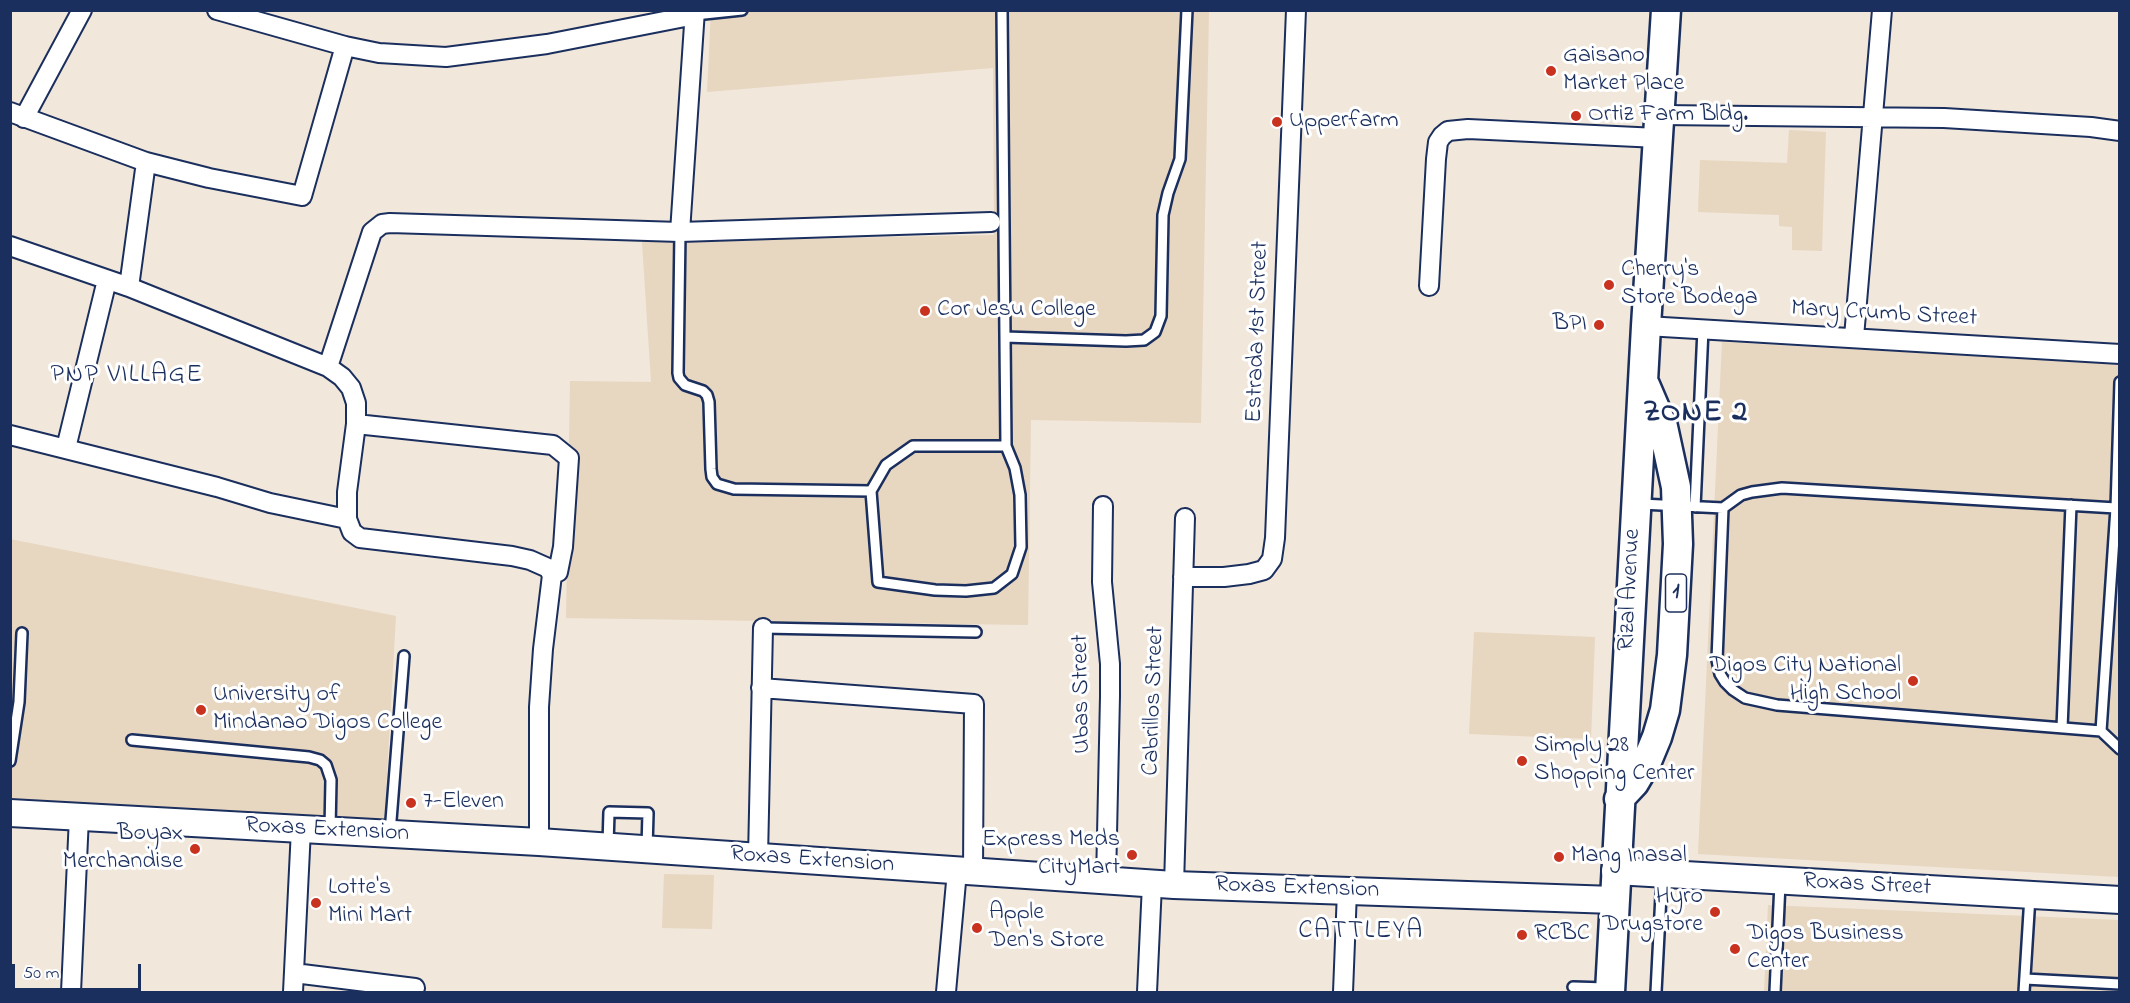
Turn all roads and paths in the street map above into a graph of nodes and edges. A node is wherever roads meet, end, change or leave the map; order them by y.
1 (82, 10) edge
2 (217, 10) edge
3 (742, 10) edge
4 (1002, 10) edge
5 (1187, 10) edge
6 (1296, 10) edge
7 (1666, 10) edge
8 (1882, 10) edge
9 (695, 13) edge
10 (345, 46) junction
11 (17, 115) edge
12 (1873, 117) junction
13 (1659, 127) junction
14 (2120, 131) edge
15 (146, 162) junction
16 (997, 222) junction
17 (680, 232) junction
18 (10, 246) edge
19 (107, 280) junction
20 (1429, 285) dead end
21 (129, 287) junction
22 (1646, 326) junction
23 (1703, 329) junction
24 (1005, 337) junction
25 (1854, 337) junction
26 (2120, 354) edge
27 (328, 367) junction
28 (1643, 381) junction
29 (2120, 382) edge
30 (356, 424) junction
31 (10, 435) edge
32 (2119, 435) edge
33 (1006, 446) junction
34 (66, 448) junction
35 (871, 491) junction
36 (1636, 504) junction
37 (2071, 505) junction
38 (1103, 506) dead end
39 (1686, 506) junction
40 (1723, 508) junction
41 (2116, 508) junction
42 (1185, 518) dead end
43 (347, 519) junction
44 (552, 575) junction
45 (1183, 577) junction
46 (763, 628) joint
47 (976, 632) dead end
48 (21, 633) dead end
49 (404, 656) dead end
50 (761, 688) junction
51 (2062, 728) junction
52 (2101, 731) junction
53 (132, 740) dead end
54 (2120, 749) edge
55 (10, 761) edge
56 (1619, 799) junction
57 (10, 813) edge
58 (79, 817) junction
59 (301, 829) junction
60 (330, 831) junction
61 (390, 834) junction
62 (539, 842) junction
63 (608, 847) junction
64 (647, 850) junction
65 (758, 857) junction
66 (1615, 871) junction
67 (965, 872) junction
68 (1662, 874) junction
69 (1780, 880) junction
70 (1106, 881) junction
71 (1163, 885) junction
72 (1347, 891) junction
73 (2030, 895) junction
74 (1614, 900) junction
75 (2120, 900) edge
76 (294, 973) junction
77 (2025, 979) junction
78 (2120, 984) edge
79 (1573, 987) dead end
80 (415, 988) dead end
81 (1610, 990) edge
82 (71, 993) edge
83 (293, 993) edge
84 (946, 993) edge
85 (1147, 993) edge
86 (1343, 993) edge
87 (1656, 993) edge
88 (1775, 993) edge
89 (2024, 993) edge

1 - 11 street
2 - 10 street
3 - 9 lane
4 - 16 lane
5 - 24 lane
6 - 45 street, Estrada 1st Street
7 - 13 main road, Rizal Avenue / 1
8 - 12 street
9 - 10 street
9 - 17 street
10 - 15 street
11 - 15 street
12 - 13 street
12 - 14 street
12 - 25 street
13 - 20 street
13 - 22 main road, Rizal Avenue / 1
15 - 21 street
16 - 17 street
16 - 24 lane
17 - 27 street
17 - 35 lane
18 - 19 street
19 - 21 street
19 - 34 street
21 - 27 street
22 - 23 street, Mary Crumb Street
22 - 28 main road, Rizal Avenue / 1
23 - 25 street, Mary Crumb Street
23 - 39 lane
24 - 33 lane
25 - 26 street, Mary Crumb Street
27 - 30 street
28 - 36 main road, Rizal Avenue / 1
28 - 39 main road, Rizal Avenue / 1
29 - 32 lane
30 - 43 street
30 - 44 street
31 - 34 street
32 - 41 lane
33 - 35 lane
33 - 35 lane
34 - 43 street
36 - 39 lane
36 - 56 main road, Rizal Avenue / 1
37 - 40 lane
37 - 41 lane
37 - 51 lane
38 - 70 street, Ubas Street
39 - 40 lane
39 - 56 main road, Rizal Avenue / 1
40 - 51 lane
41 - 52 lane
42 - 45 street, Cabrillos Street
43 - 44 street
44 - 62 street
45 - 71 street, Cabrillos Street
46 - 47 lane
46 - 50 street
48 - 55 lane
49 - 61 lane
50 - 65 street
50 - 67 street
51 - 52 lane
52 - 54 lane
53 - 60 lane
56 - 66 main road, Rizal Avenue / 1
57 - 58 main road, Roxas Extension
58 - 59 main road, Roxas Extension
58 - 82 street
59 - 60 main road, Roxas Extension
59 - 76 street
60 - 61 main road, Roxas Extension
61 - 62 main road, Roxas Extension
62 - 63 main road, Roxas Extension
63 - 64 main road, Roxas Extension
63 - 64 lane
64 - 65 main road, Roxas Extension
65 - 67 main road, Roxas Extension
66 - 68 main road, Roxas Street
66 - 74 main road, Rizal Avenue / 1
67 - 70 main road, Roxas Extension
67 - 84 street
68 - 69 main road, Roxas Street
68 - 87 lane
69 - 73 main road, Roxas Street
69 - 88 lane
70 - 71 main road, Roxas Extension
71 - 72 main road, Roxas Extension
71 - 85 street, Cabrillos Street
72 - 74 main road, Roxas Extension
72 - 86 street
73 - 75 main road, Roxas Street
73 - 77 lane
74 - 81 main road, Rizal Avenue / 1
76 - 80 street
76 - 83 street
77 - 78 lane
77 - 89 lane
79 - 81 lane

